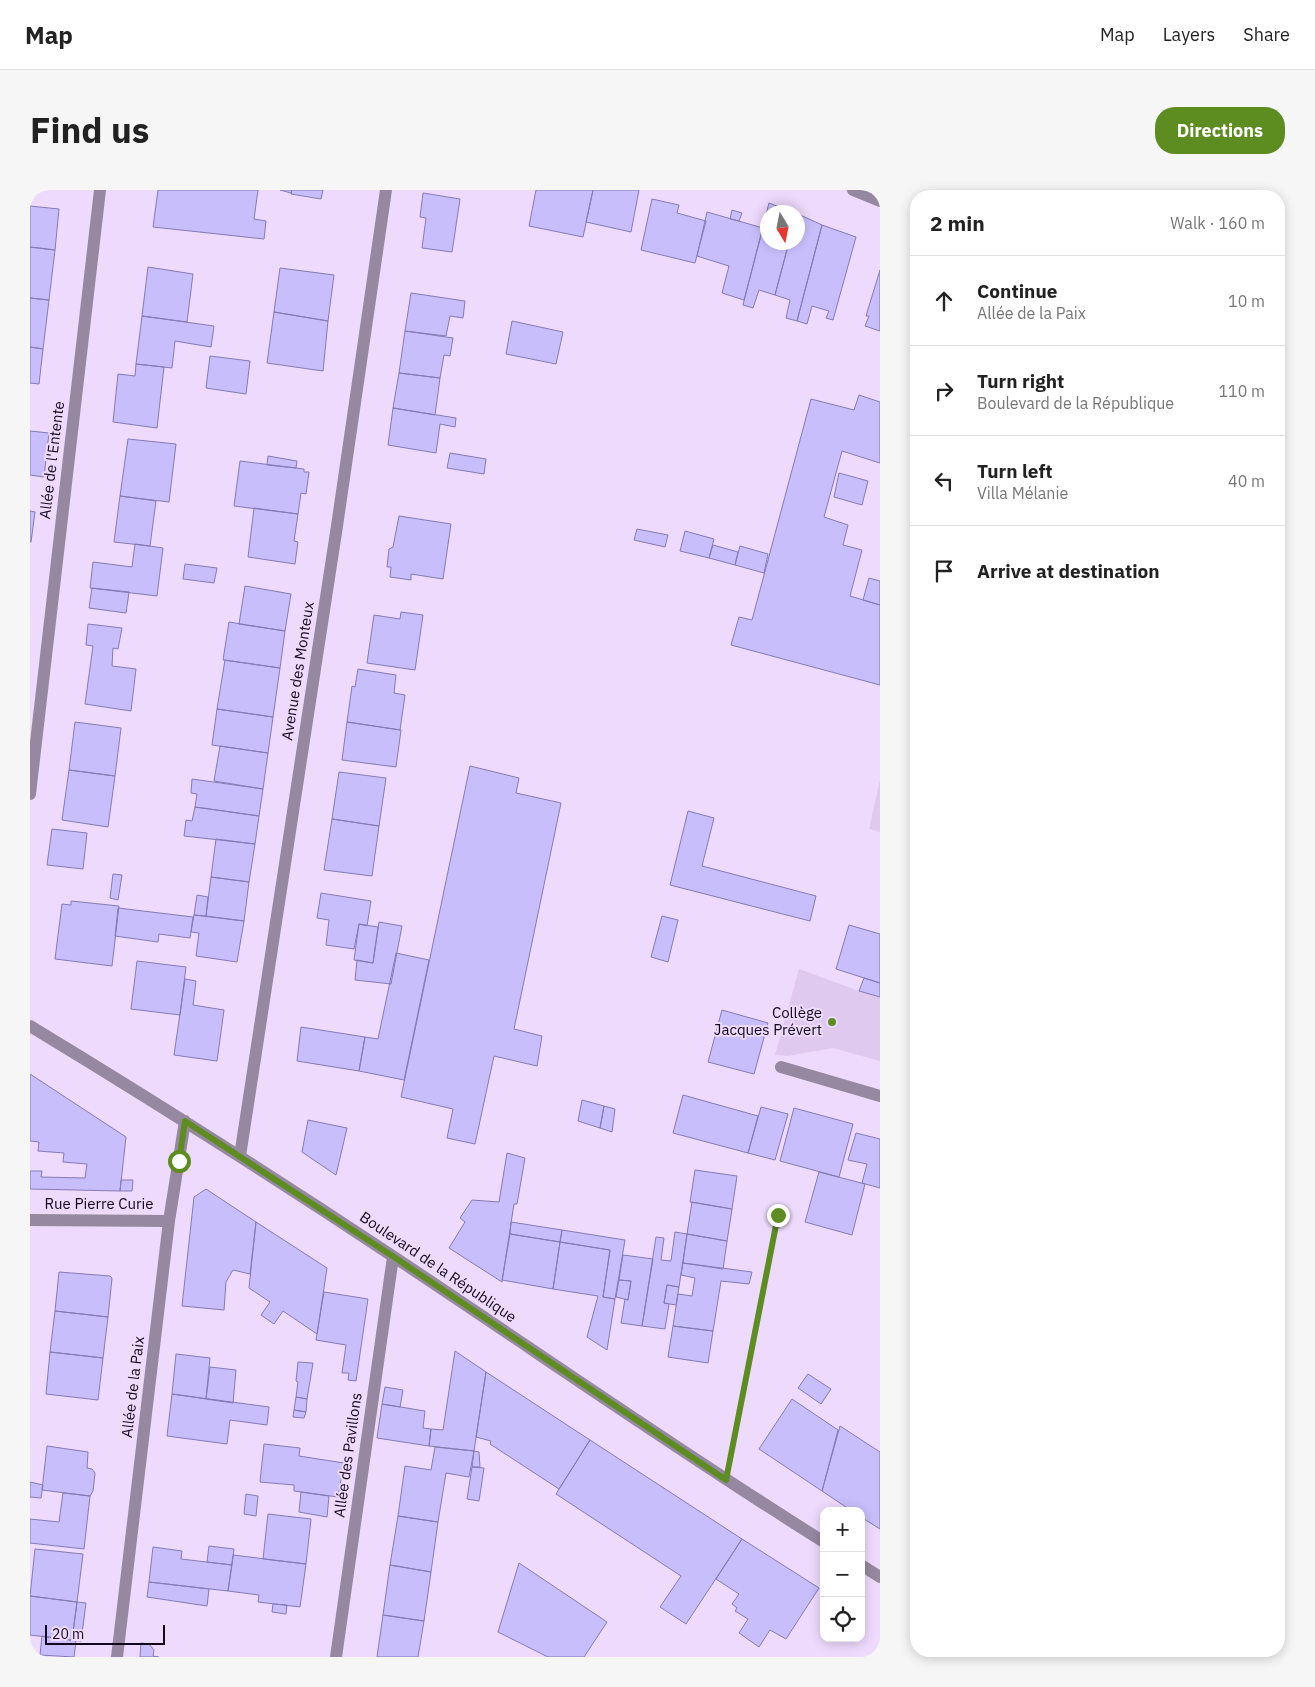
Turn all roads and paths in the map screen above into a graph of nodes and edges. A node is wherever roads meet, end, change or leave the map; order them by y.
1 (100, 190) edge
2 (386, 190) edge
3 (853, 190) edge
4 (880, 200) edge
5 (30, 794) edge
6 (30, 1026) edge
7 (781, 1067) dead end
8 (880, 1096) edge
9 (185, 1121) junction
10 (240, 1156) junction
11 (778, 1215) dead end
12 (30, 1220) edge
13 (169, 1221) junction
14 (394, 1257) junction
15 (726, 1480) junction
16 (820, 1539) edge
17 (865, 1568) edge
18 (880, 1577) edge
19 (117, 1657) edge
20 (336, 1657) edge

1 - 5 street, Allée de l'Entente
2 - 10 street, Avenue des Monteux
3 - 4 street
6 - 9 street, Boulevard de la République
7 - 8 street
9 - 10 street, Boulevard de la République
9 - 13 street, Allée de la Paix
10 - 14 street, Boulevard de la République
11 - 15 path
12 - 13 street, Rue Pierre Curie
13 - 19 street, Allée de la Paix
14 - 15 street, Boulevard de la République
14 - 20 street, Allée des Pavillons
15 - 16 street, Boulevard de la République
17 - 18 street

